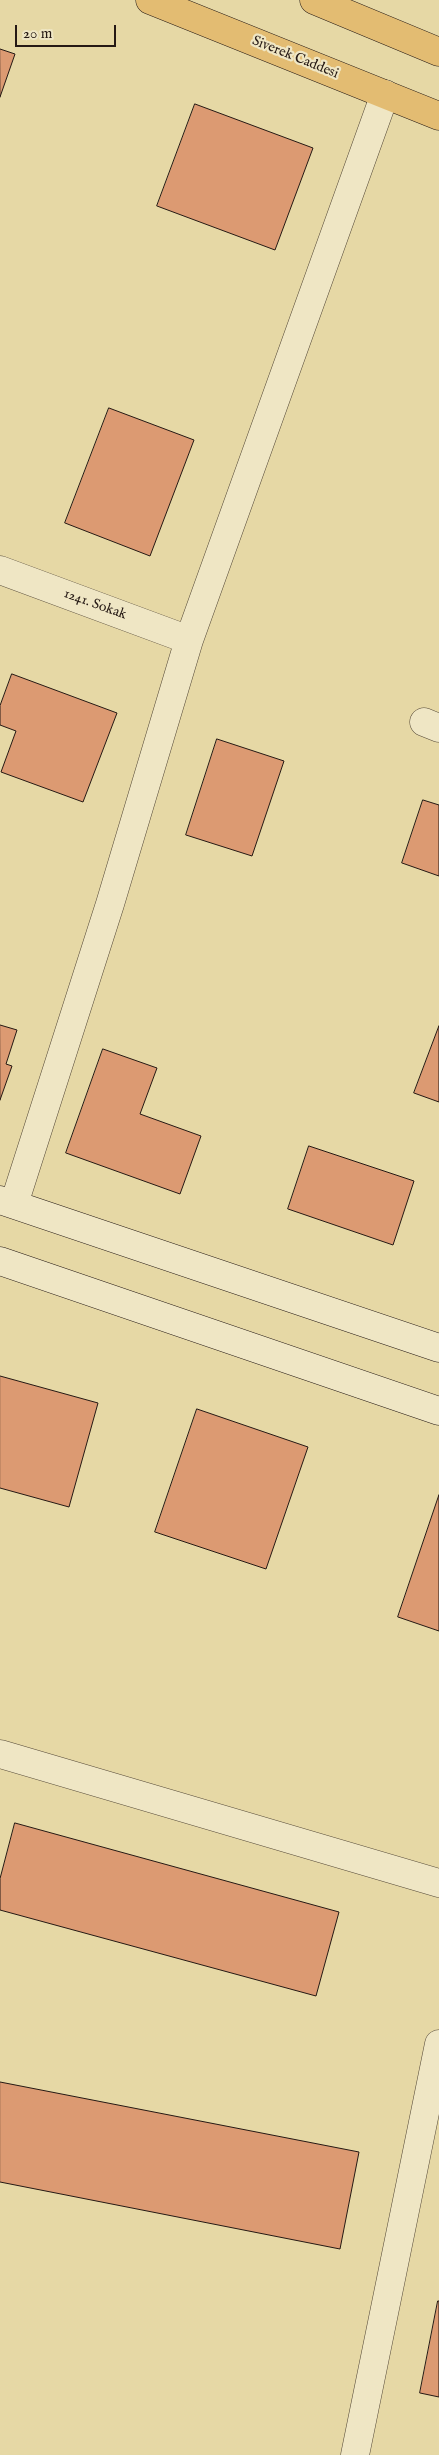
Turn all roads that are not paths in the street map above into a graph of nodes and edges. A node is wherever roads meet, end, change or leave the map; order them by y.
1 (150, 0) edge
2 (314, 0) edge
3 (439, 52) edge
4 (386, 94) junction
5 (439, 116) edge
6 (0, 570) edge
7 (189, 640) junction
8 (7, 1202) edge
9 (0, 1261) edge
10 (439, 1348) edge
11 (439, 1411) edge
12 (0, 1754) edge
13 (439, 1883) edge
14 (439, 2044) edge
15 (355, 2455) edge

1 - 4 main road, Siverek Caddesi
2 - 3 main road
4 - 5 main road, Siverek Caddesi
4 - 7 street
6 - 7 street, 1241. Sokak
7 - 8 street
8 - 10 street
9 - 11 street
12 - 13 street
14 - 15 street

